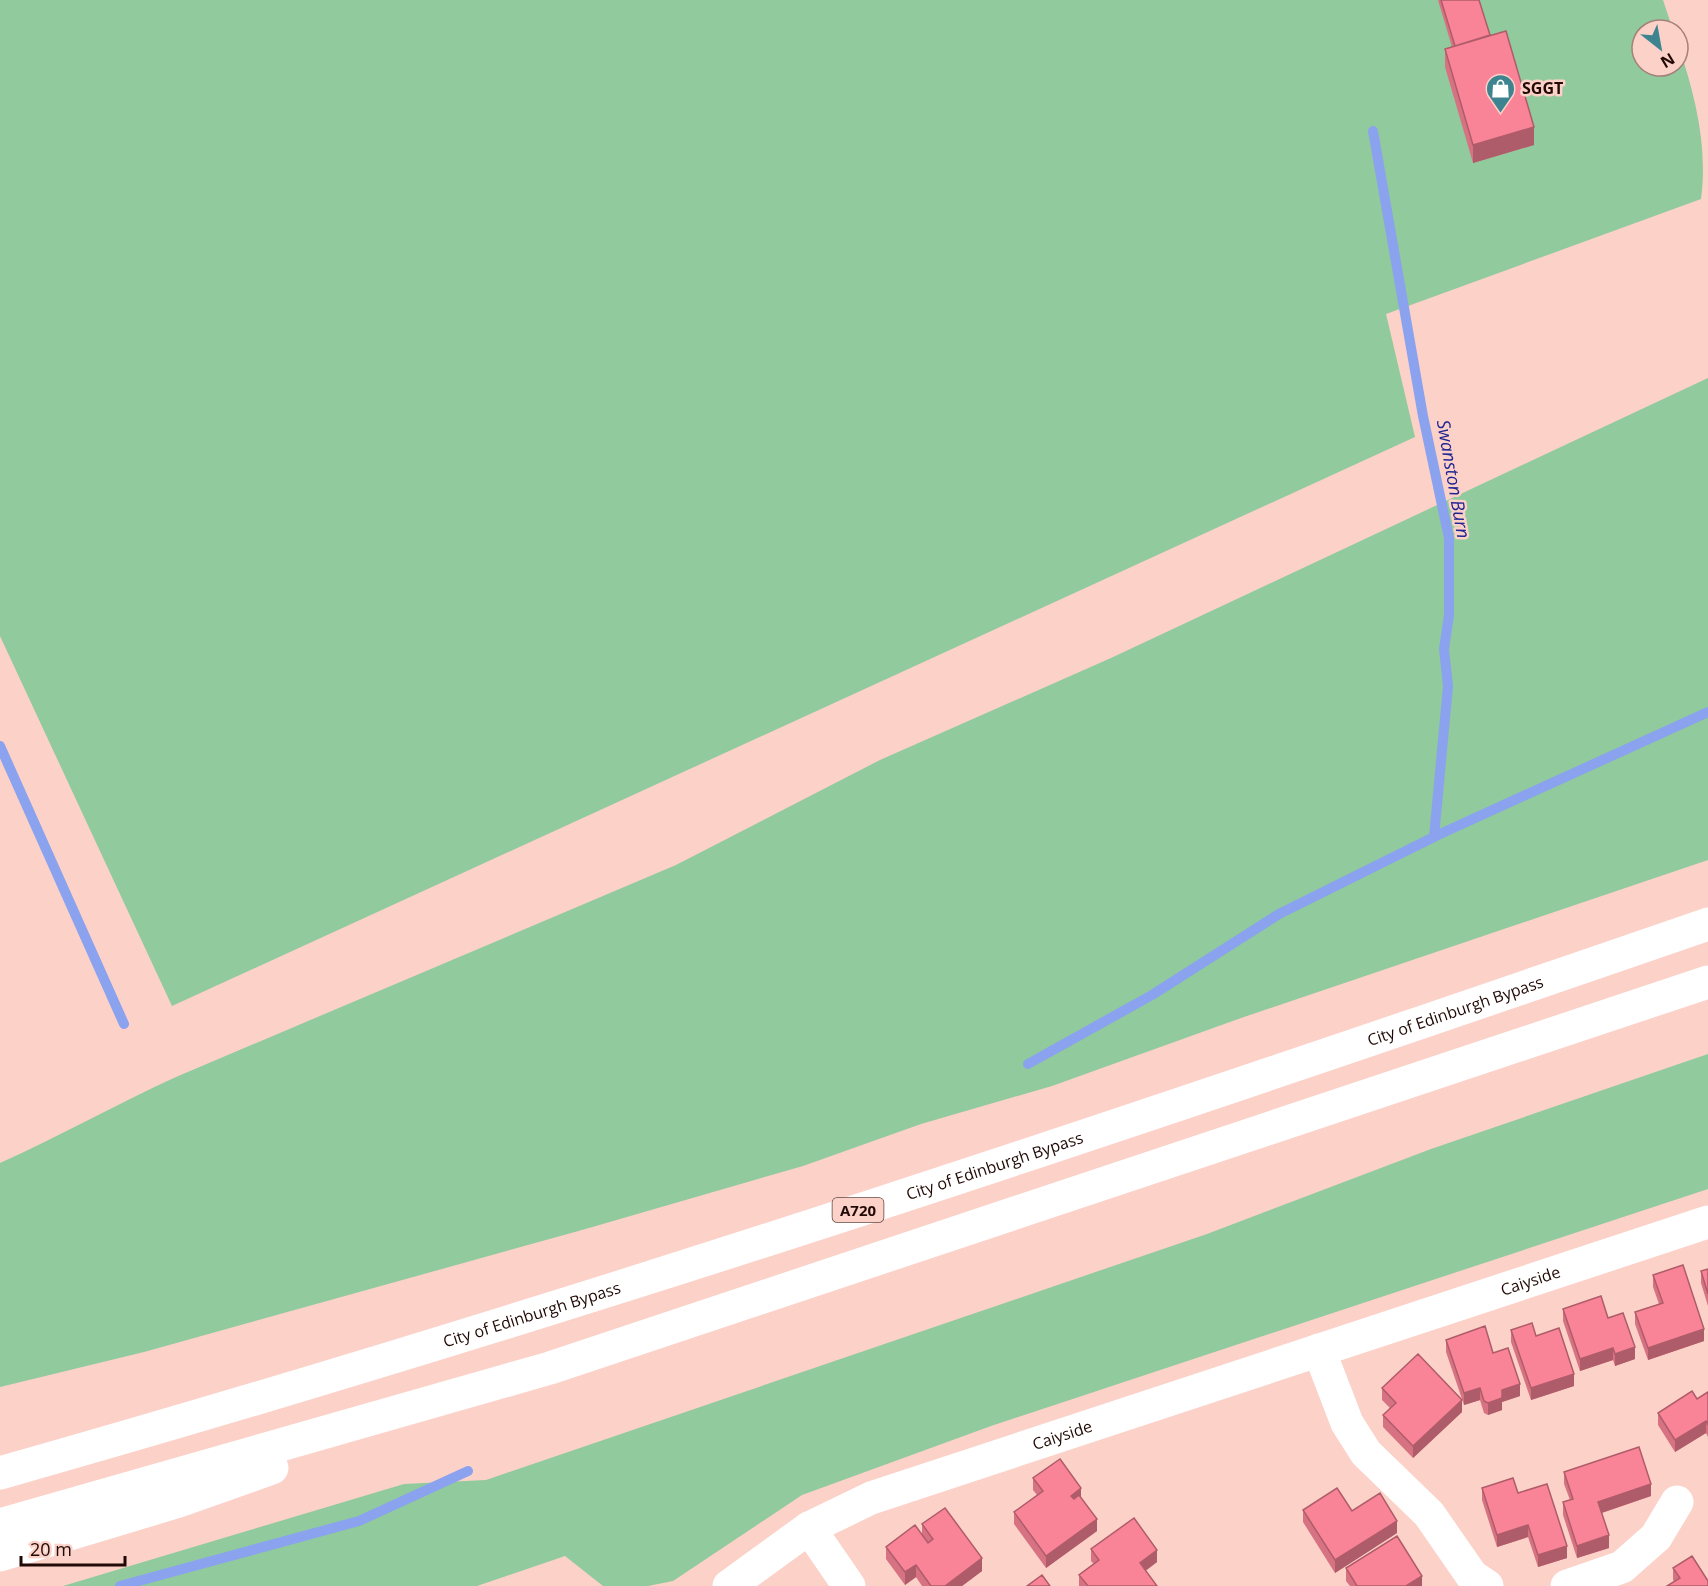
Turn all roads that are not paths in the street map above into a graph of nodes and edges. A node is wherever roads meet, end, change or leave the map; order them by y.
1 (1708, 924) edge
2 (1708, 982) edge
3 (1708, 1222) edge
4 (1319, 1350) junction
5 (550, 1368) junction
6 (123, 1438) junction
7 (0, 1464) edge
8 (0, 1473) edge
9 (1677, 1502) dead end
10 (0, 1525) edge
11 (809, 1528) junction
12 (0, 1555) edge
13 (729, 1586) edge
14 (849, 1586) edge
15 (1487, 1586) edge
16 (1567, 1586) edge

1 - 6 main road, City of Edinburgh Bypass / A720
2 - 5 main road
3 - 4 main road, Caiyside
4 - 11 main road, Caiyside
4 - 15 main road
5 - 10 main road
5 - 12 main road
6 - 7 main road
6 - 8 main road, City of Edinburgh Bypass / A720
9 - 16 main road
11 - 13 main road, Caiyside
11 - 14 main road

